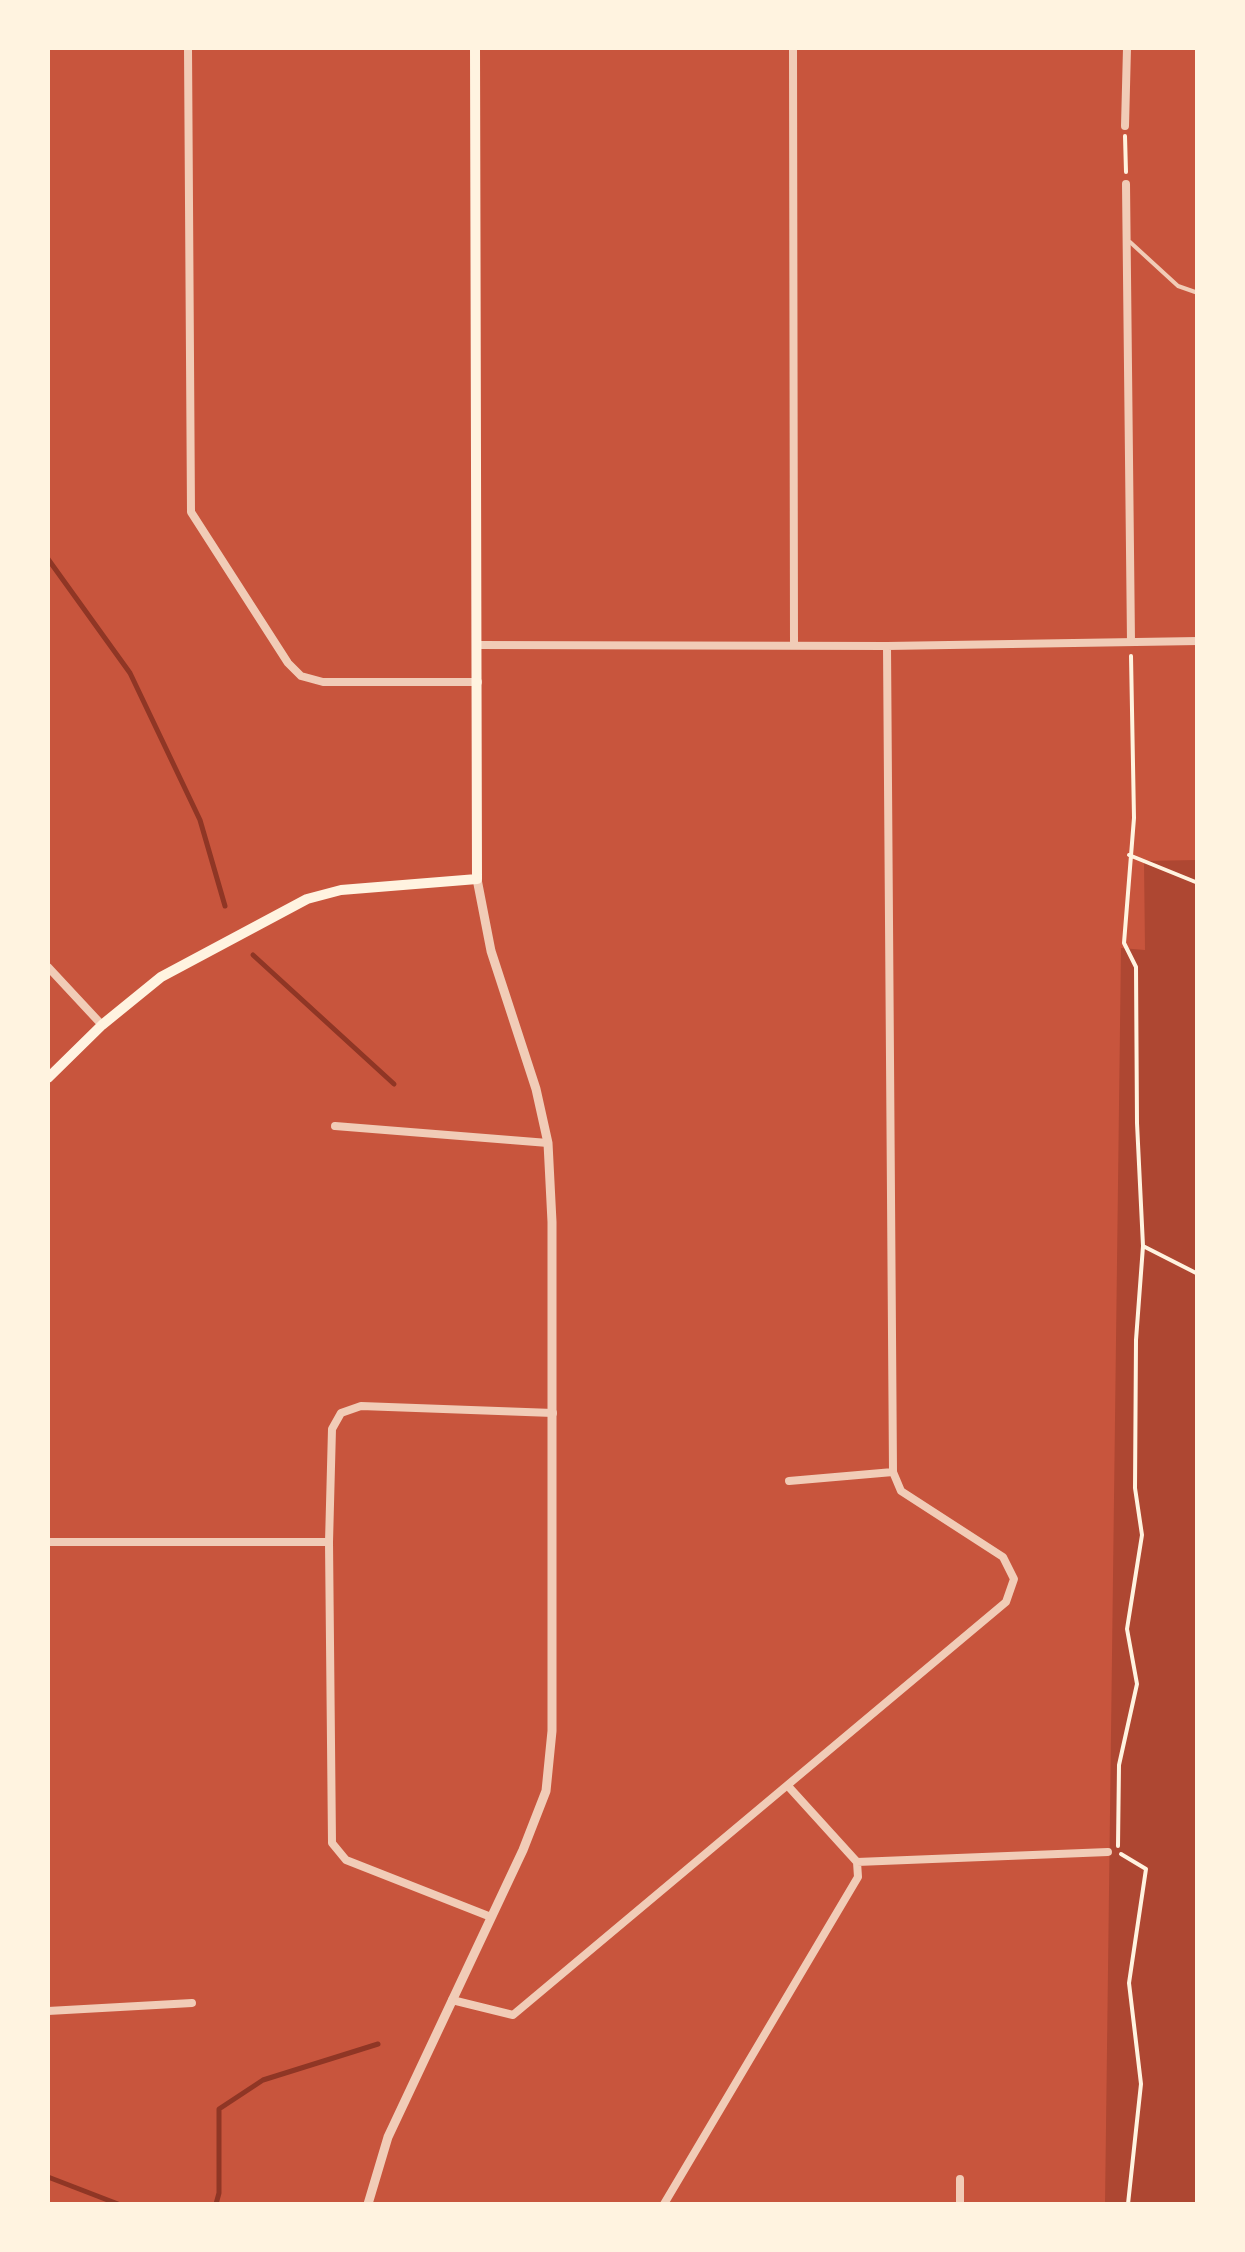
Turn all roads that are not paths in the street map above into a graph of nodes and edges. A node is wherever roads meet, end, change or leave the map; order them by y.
1 (188, 48) edge
2 (474, 48) edge
3 (793, 48) edge
4 (1127, 48) edge
5 (1126, 126) road end
6 (1126, 184) road end
7 (1126, 239) junction
8 (1198, 293) edge
9 (1198, 641) edge
10 (1130, 642) junction
11 (478, 645) junction
12 (794, 646) junction
13 (887, 646) junction
14 (478, 682) junction
15 (476, 879) junction
16 (48, 968) edge
17 (102, 1025) junction
18 (48, 1078) edge
19 (335, 1126) dead end
20 (548, 1144) junction
21 (553, 1412) junction
22 (893, 1472) junction
23 (788, 1481) dead end
24 (48, 1542) edge
25 (328, 1542) junction
26 (788, 1786) junction
27 (1108, 1852) dead end
28 (857, 1862) junction
29 (491, 1918) junction
30 (452, 2000) junction
31 (192, 2003) dead end
32 (48, 2011) edge
33 (960, 2179) dead end
34 (368, 2204) edge
35 (664, 2204) edge
36 (960, 2204) edge

1 - 14 street
2 - 11 main road
3 - 12 street
4 - 5 street
6 - 7 street
7 - 8 lane
7 - 10 street
9 - 10 street
10 - 13 street
11 - 12 street
11 - 14 main road
12 - 13 street
13 - 22 street
14 - 15 main road
15 - 17 main road
15 - 20 street
16 - 17 street
17 - 18 main road
19 - 20 street
20 - 21 street
21 - 25 street
21 - 29 street
22 - 23 street
22 - 26 street
24 - 25 street
25 - 29 street
26 - 28 street
26 - 30 street
27 - 28 street
28 - 35 street
29 - 30 street
30 - 34 street
31 - 32 street
33 - 36 street

